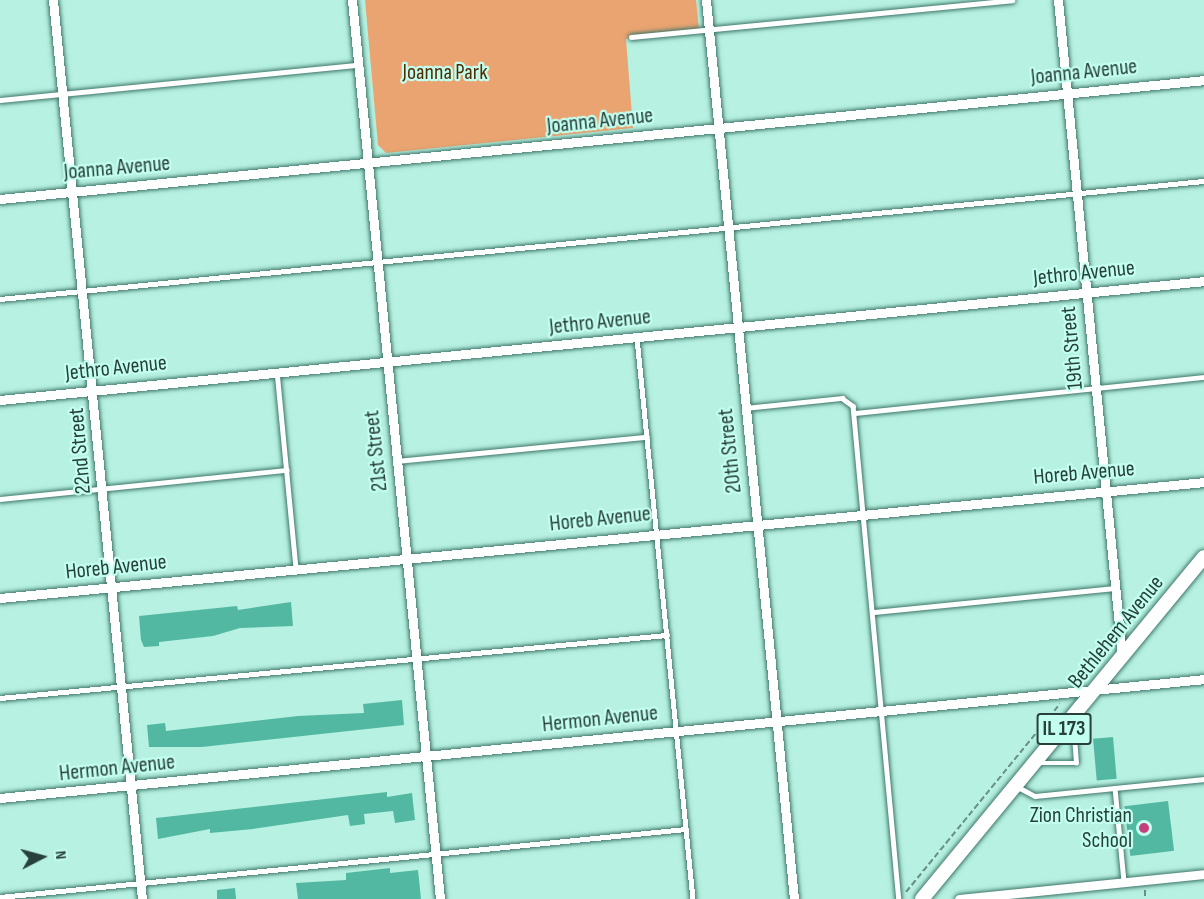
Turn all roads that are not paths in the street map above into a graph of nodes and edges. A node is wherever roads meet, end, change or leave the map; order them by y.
1 (53, 0) edge
2 (352, 0) edge
3 (706, 0) edge
4 (1012, 0) edge
5 (1058, 0) edge
6 (709, 31) junction
7 (631, 37) dead end
8 (358, 65) junction
9 (1204, 80) edge
10 (63, 94) junction
11 (1067, 94) junction
12 (0, 100) edge
13 (718, 129) junction
14 (367, 164) junction
15 (1204, 181) edge
16 (73, 192) junction
17 (1077, 194) junction
18 (0, 199) edge
19 (728, 228) junction
20 (377, 262) junction
21 (1204, 281) edge
22 (84, 290) junction
23 (1087, 293) junction
24 (0, 299) edge
25 (738, 328) junction
26 (637, 338) junction
27 (387, 362) junction
28 (277, 371) junction
29 (1204, 376) edge
30 (1095, 388) junction
31 (94, 390) junction
32 (0, 400) edge
33 (746, 408) junction
34 (855, 413) junction
35 (647, 437) junction
36 (396, 460) junction
37 (287, 470) junction
38 (1204, 482) edge
39 (104, 490) junction
40 (1104, 490) junction
41 (0, 499) edge
42 (864, 513) junction
43 (757, 523) junction
44 (657, 533) junction
45 (406, 557) junction
46 (1204, 557) edge
47 (296, 568) junction
48 (1198, 572) edge
49 (113, 587) junction
50 (1115, 588) junction
51 (0, 598) edge
52 (874, 612) junction
53 (667, 635) junction
54 (1122, 656) junction
55 (416, 659) junction
56 (1204, 679) edge
57 (121, 687) junction
58 (1095, 690) junction
59 (0, 698) edge
60 (882, 710) junction
61 (1072, 720) junction
62 (776, 722) junction
63 (676, 731) junction
64 (425, 756) junction
65 (1035, 763) junction
66 (1204, 779) edge
67 (130, 786) junction
68 (1016, 786) junction
69 (1115, 788) junction
70 (0, 798) edge
71 (686, 828) junction
72 (435, 854) junction
73 (1204, 874) edge
74 (1124, 882) junction
75 (140, 883) junction
76 (0, 897) edge
77 (142, 899) edge
78 (440, 899) edge
79 (693, 899) edge
80 (794, 899) edge
81 (899, 899) edge
82 (922, 899) edge
83 (959, 899) edge

1 - 10 street, 22nd Street
2 - 8 street, 21st Street
3 - 6 street, 20th Street
4 - 6 lane
5 - 11 street, 19th Street
6 - 7 lane
6 - 13 street, 20th Street
8 - 10 lane
8 - 14 street, 21st Street
9 - 11 street, Joanna Avenue
10 - 12 lane
10 - 16 street, 22nd Street
11 - 13 street, Joanna Avenue
11 - 17 street, 19th Street
13 - 14 street, Joanna Avenue
13 - 19 street, 20th Street
14 - 16 street, Joanna Avenue
14 - 20 street, 21st Street
15 - 17 lane
16 - 18 street, Joanna Avenue
16 - 22 street, 22nd Street
17 - 19 lane
17 - 23 street, 19th Street
19 - 20 lane
19 - 25 street, 20th Street
20 - 22 lane
20 - 27 street, 21st Street
21 - 23 street, Jethro Avenue
22 - 24 lane
22 - 31 street, 22nd Street
23 - 25 street, Jethro Avenue
23 - 30 street, 19th Street
25 - 26 street, Jethro Avenue
25 - 33 street, 20th Street
26 - 27 street, Jethro Avenue
26 - 35 lane
27 - 28 street, Jethro Avenue
27 - 36 street, 21st Street
28 - 31 street, Jethro Avenue
28 - 37 lane
29 - 30 lane
30 - 34 lane
30 - 40 street, 19th Street
31 - 32 street, Jethro Avenue
31 - 39 street, 22nd Street
33 - 34 lane
33 - 43 street, 20th Street
34 - 42 lane
35 - 36 lane
35 - 44 lane
36 - 45 street, 21st Street
37 - 39 lane
37 - 47 lane
38 - 40 street, Horeb Avenue
39 - 41 lane
39 - 49 street, 22nd Street
40 - 42 street, Horeb Avenue
40 - 50 street, 19th Street
42 - 43 street, Horeb Avenue
42 - 52 lane
43 - 44 street, Horeb Avenue
43 - 62 street, 20th Street
44 - 45 street, Horeb Avenue
44 - 53 lane
45 - 47 street, Horeb Avenue
45 - 55 street, 21st Street
46 - 48 main road, Bethlehem Avenue / IL 173
47 - 49 street, Horeb Avenue
48 - 54 main road, Bethlehem Avenue / IL 173
49 - 51 street, Horeb Avenue
49 - 57 street, 22nd Street
50 - 52 lane
50 - 54 street, 19th Street
52 - 60 lane
53 - 55 lane
53 - 63 lane
54 - 58 main road, Bethlehem Avenue / IL 173
55 - 57 lane
55 - 64 street, 21st Street
56 - 58 street, Hermon Avenue
57 - 59 lane
57 - 67 street, 22nd Street
58 - 60 street, Hermon Avenue
58 - 61 main road, Bethlehem Avenue / IL 173
60 - 62 street, Hermon Avenue
60 - 81 lane
61 - 65 main road, Bethlehem Avenue / IL 173
61 - 65 lane
62 - 63 street, Hermon Avenue
62 - 80 street, 20th Street
63 - 64 street, Hermon Avenue
63 - 71 lane
64 - 67 street, Hermon Avenue
64 - 72 street, 21st Street
65 - 68 main road, Bethlehem Avenue / IL 173
66 - 69 lane
67 - 70 street, Hermon Avenue
67 - 75 street, 22nd Street
68 - 69 lane
68 - 82 main road, Bethlehem Avenue / IL 173
69 - 74 lane
71 - 72 lane
71 - 79 lane
72 - 75 lane
72 - 78 street, 21st Street
73 - 74 street
74 - 83 street
75 - 76 lane
75 - 77 street, 22nd Street

